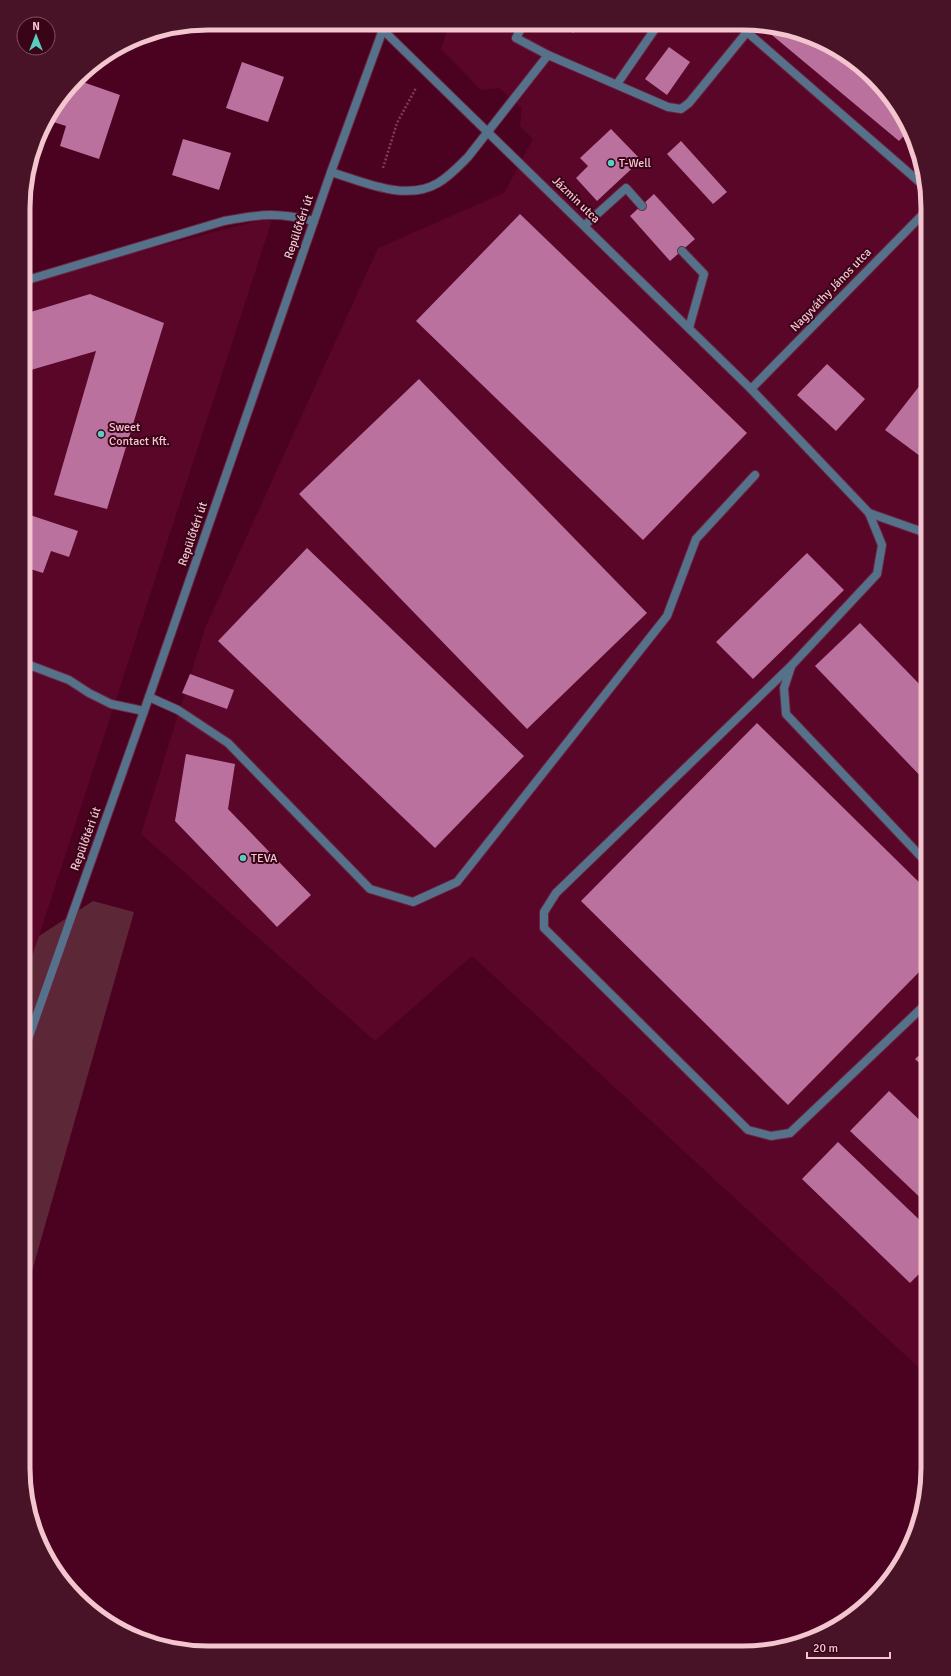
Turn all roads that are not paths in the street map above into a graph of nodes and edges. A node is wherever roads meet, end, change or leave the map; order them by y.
1 (383, 30) edge
2 (387, 30) edge
3 (520, 30) edge
4 (654, 30) edge
5 (742, 30) edge
6 (744, 30) edge
7 (548, 55) junction
8 (617, 84) junction
9 (488, 131) junction
10 (331, 172) junction
11 (919, 181) edge
12 (642, 206) dead end
13 (921, 216) edge
14 (314, 221) junction
15 (585, 225) junction
16 (682, 251) dead end
17 (30, 279) edge
18 (689, 328) junction
19 (751, 389) junction
20 (755, 475) dead end
21 (869, 513) junction
22 (921, 531) edge
23 (30, 664) edge
24 (791, 666) junction
25 (149, 697) junction
26 (144, 711) junction
27 (921, 857) edge
28 (921, 1009) edge
29 (30, 1034) edge

1 - 10 street, Repülőtéri út
2 - 9 street, Jázmin utca
3 - 7 street
4 - 8 street
5 - 8 street
6 - 11 street
7 - 8 street
7 - 9 street
9 - 10 street
9 - 15 street, Jázmin utca
10 - 14 street, Repülőtéri út
12 - 15 street
13 - 19 street, Nagyváthy János utca
14 - 17 street
14 - 25 street, Repülőtéri út
15 - 18 street, Jázmin utca
16 - 18 street
18 - 19 street, Jázmin utca
19 - 21 street, Jázmin utca
20 - 25 street
21 - 22 street
21 - 24 street
23 - 26 street
24 - 27 street
24 - 28 street
25 - 26 street, Repülőtéri út
26 - 29 street, Repülőtéri út

